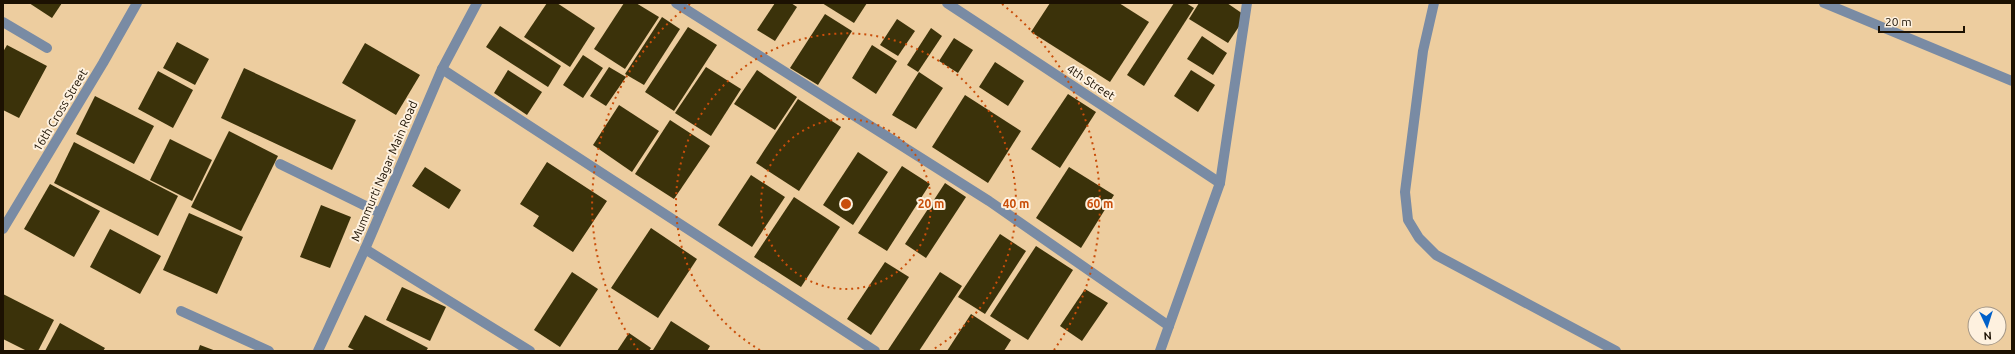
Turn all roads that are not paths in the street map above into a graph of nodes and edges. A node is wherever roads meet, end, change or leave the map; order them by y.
1 (137, 3) edge
2 (477, 3) edge
3 (676, 3) edge
4 (947, 3) edge
5 (1434, 3) edge
6 (1824, 3) edge
7 (1245, 4) edge
8 (3, 22) edge
9 (47, 48) dead end
10 (442, 68) junction
11 (2012, 81) edge
12 (280, 164) dead end
13 (1220, 183) junction
14 (380, 213) junction
15 (3, 229) edge
16 (365, 249) junction
17 (181, 311) dead end
18 (1169, 326) junction
19 (269, 351) edge
20 (318, 351) edge
21 (530, 351) edge
22 (875, 351) edge
23 (1160, 351) edge
24 (1616, 351) edge

1 - 15 street, 16th Cross Street
2 - 10 street, Mummurti Nagar Main Road
3 - 18 street
4 - 13 street, 4th Street
5 - 24 street
6 - 11 street
7 - 13 street
8 - 9 street
10 - 14 street, Mummurti Nagar Main Road
10 - 22 street
12 - 14 street
13 - 18 street
14 - 16 street, Mummurti Nagar Main Road
16 - 20 street, Mummurti Nagar Main Road
16 - 21 street
17 - 19 street
18 - 23 street

